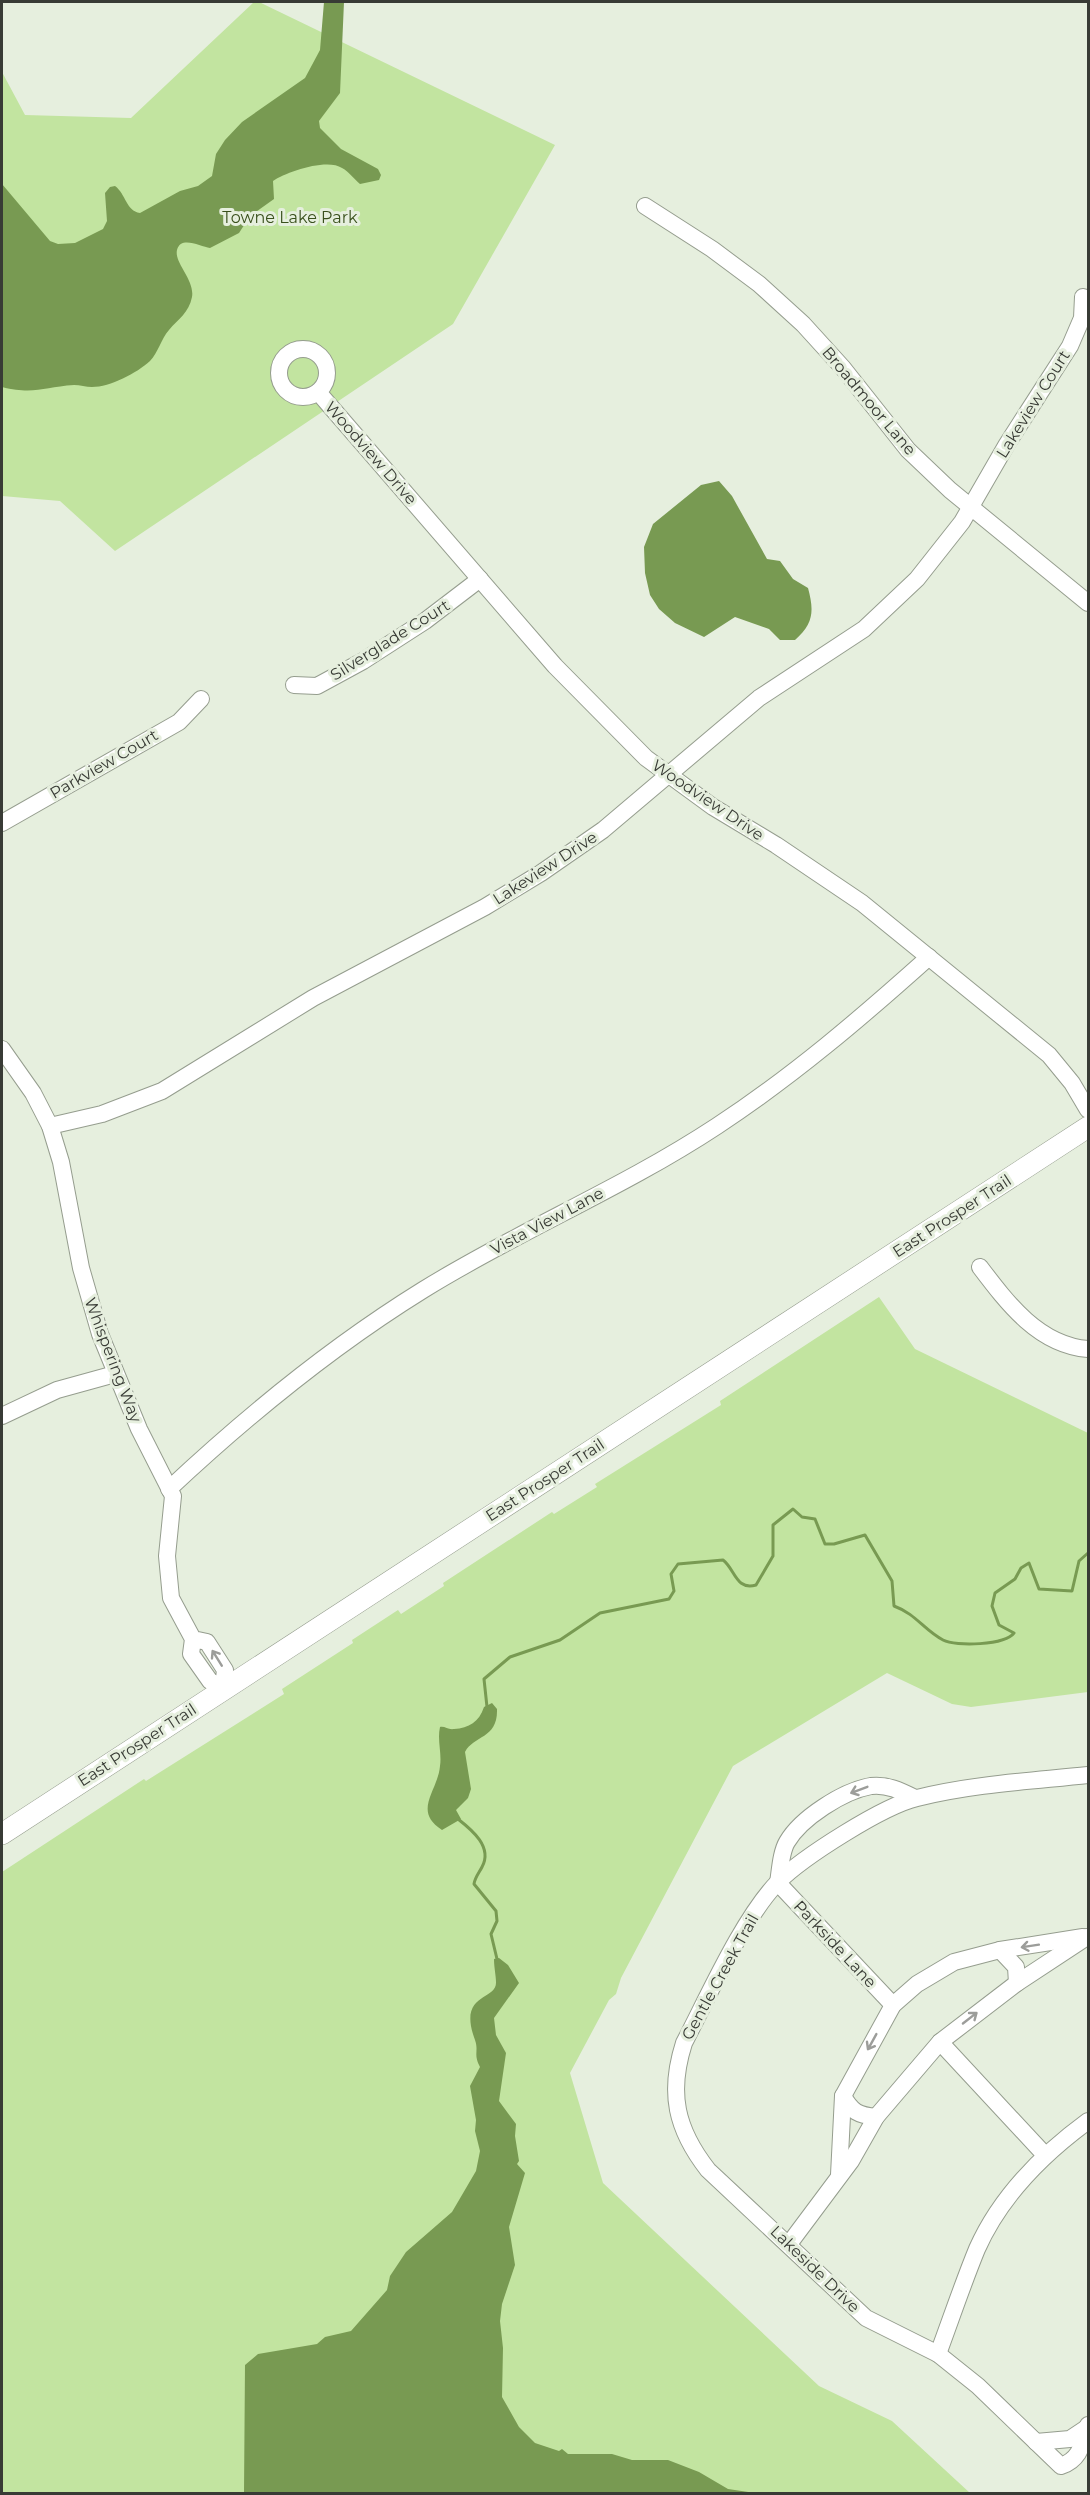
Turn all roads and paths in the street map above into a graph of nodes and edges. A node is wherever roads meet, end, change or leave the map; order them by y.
1 (645, 206) dead end
2 (1083, 297) dead end
3 (318, 392) dead end
4 (972, 507) junction
5 (480, 579) junction
6 (1089, 603) edge
7 (294, 685) dead end
8 (201, 699) dead end
9 (669, 776) junction
10 (2, 823) edge
11 (929, 957) junction
12 (2, 1049) edge
13 (1089, 1110) edge
14 (50, 1126) junction
15 (1089, 1127) edge
16 (980, 1267) dead end
17 (1089, 1350) edge
18 (115, 1374) junction
19 (2, 1416) edge
20 (169, 1489) junction
21 (223, 1688) junction
22 (1089, 1775) edge
23 (915, 1798) junction
24 (2, 1834) edge
25 (778, 1882) junction
26 (1088, 1937) edge
27 (1000, 1950) junction
28 (1017, 1983) junction
29 (893, 2005) junction
30 (940, 2042) junction
31 (843, 2096) junction
32 (876, 2117) junction
33 (1089, 2121) edge
34 (690, 2147) joint
35 (1045, 2155) junction
36 (839, 2175) junction
37 (789, 2244) junction
38 (938, 2354) junction
39 (1088, 2426) edge
40 (1036, 2442) junction

1 - 4 street, Broadmoor Lane
2 - 4 street, Lakeview Court
3 - 5 street, Woodview Drive
4 - 6 street, Broadmoor Lane
4 - 9 street, Lakeview Drive
5 - 7 street, Silverglade Court
5 - 9 street, Woodview Drive
8 - 10 street, Parkview Court
9 - 11 street, Woodview Drive
9 - 14 street, Lakeview Drive
11 - 13 street, Woodview Drive
11 - 20 street, Vista View Lane
12 - 14 street, Whispering Way
14 - 18 street, Whispering Way
15 - 21 main road, East Prosper Trail
16 - 17 street
18 - 19 street
18 - 20 street, Whispering Way
20 - 21 street, Whispering Way
21 - 24 main road, East Prosper Trail
22 - 23 street, Gentle Creek Trail
23 - 25 street, Gentle Creek Trail
23 -> 25 street, Gentle Creek Trail
25 - 29 street, Parkside Lane
25 - 34 street, Gentle Creek Trail
26 -> 27 street
26 - 28 street
27 - 28 street
27 - 29 street
30 -> 28 street
29 -> 31 street
30 - 32 street
30 - 35 street
31 - 32 street
31 - 36 street
32 - 36 street
33 - 35 street
34 - 37 street, Lakeside Drive
35 - 38 street
36 - 37 street
37 - 38 street, Lakeside Drive
38 - 40 street, Lakeside Drive
39 - 40 street
39 - 40 street, Lakeside Drive

